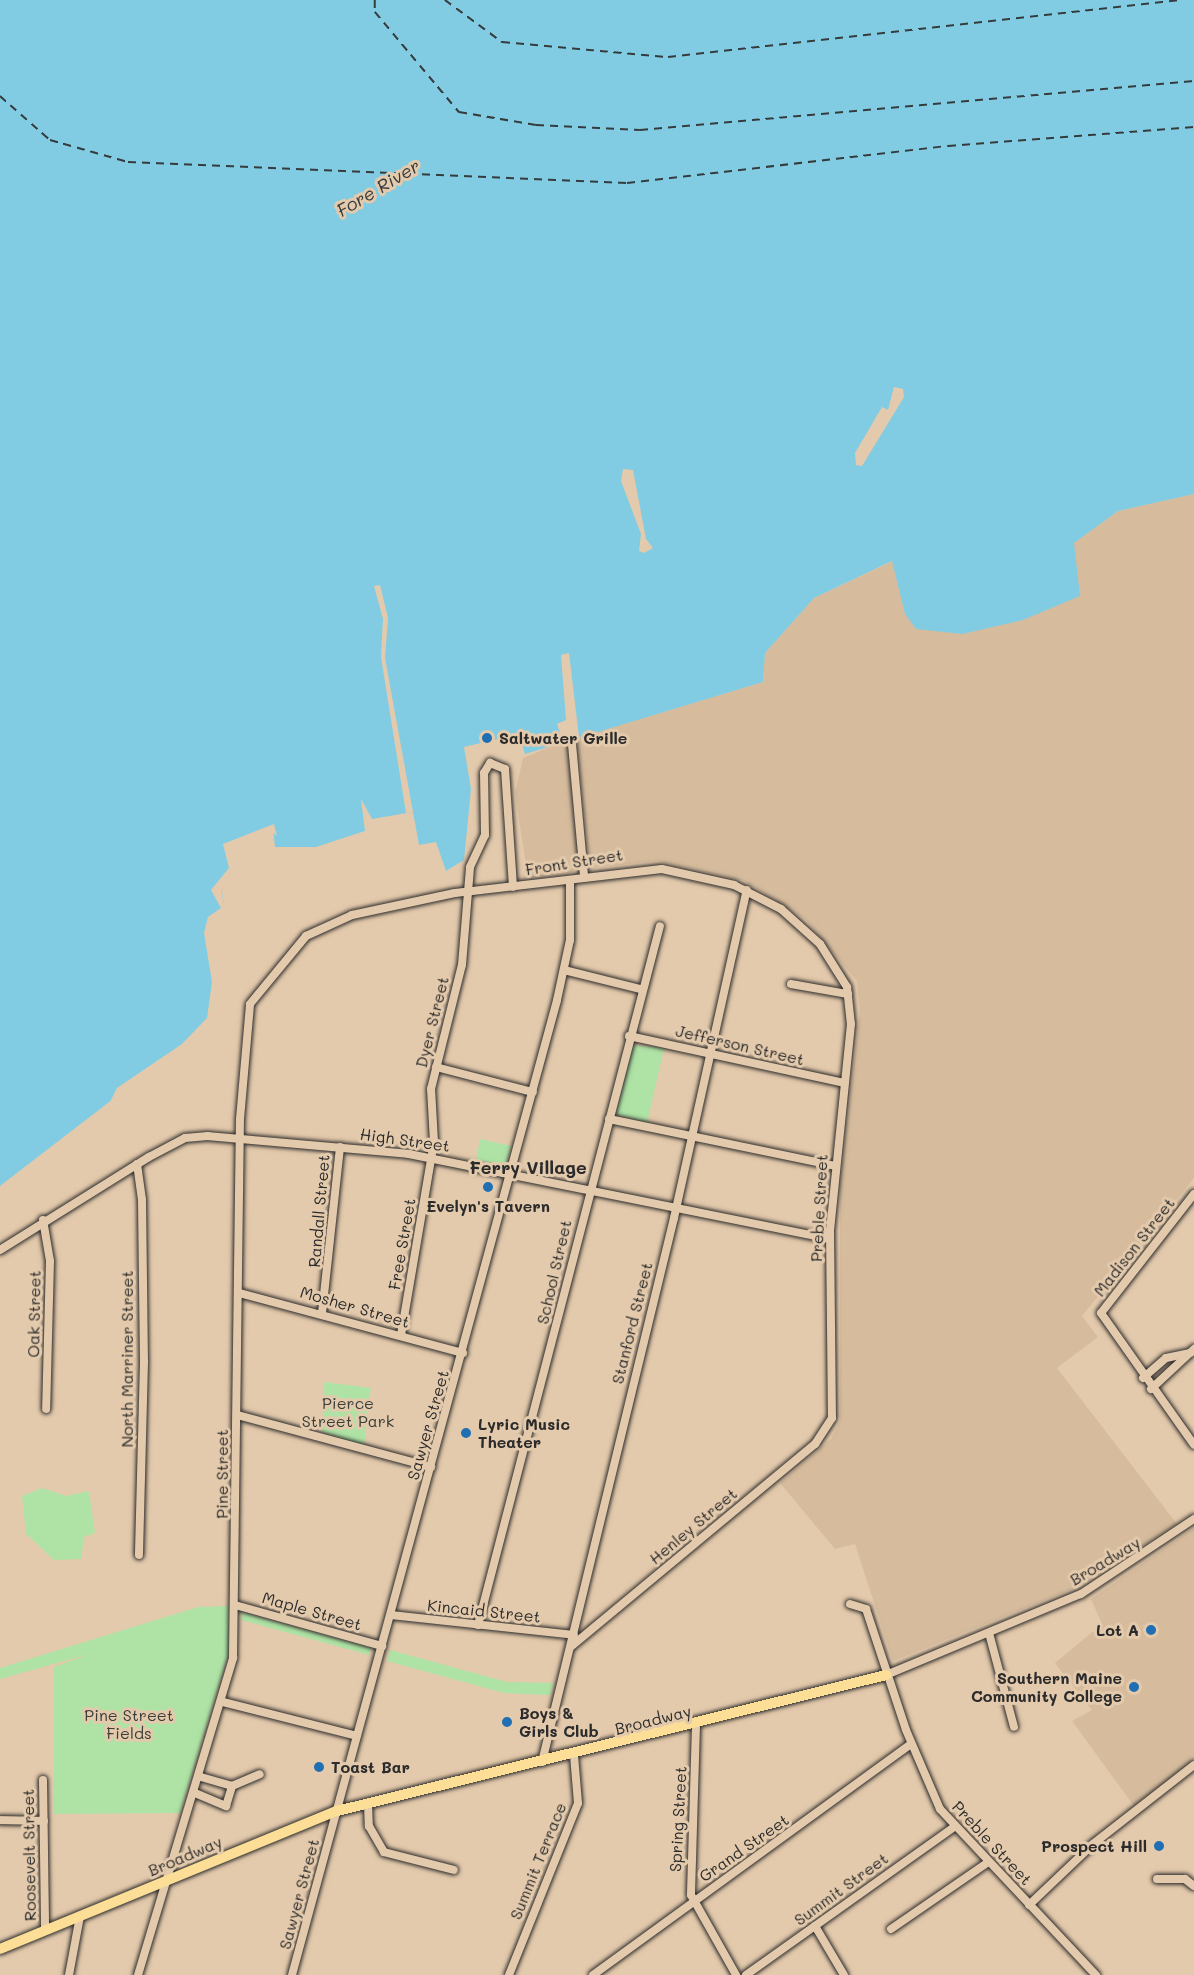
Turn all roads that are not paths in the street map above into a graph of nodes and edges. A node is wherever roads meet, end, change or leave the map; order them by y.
1 (572, 744) dead end
2 (584, 877) junction
3 (570, 880) junction
4 (513, 887) junction
5 (747, 890) junction
6 (469, 892) junction
7 (660, 926) dead end
8 (564, 969) junction
9 (277, 970) joint
10 (791, 984) dead end
11 (640, 989) junction
12 (848, 994) junction
13 (629, 1036) junction
14 (710, 1055) junction
15 (436, 1067) junction
16 (844, 1083) junction
17 (533, 1092) junction
18 (609, 1119) junction
19 (693, 1136) junction
20 (240, 1137) junction
21 (340, 1147) junction
22 (431, 1158) junction
23 (137, 1164) junction
24 (835, 1166) junction
25 (512, 1175) junction
26 (589, 1191) junction
27 (1194, 1194) edge
28 (676, 1209) junction
29 (42, 1220) junction
30 (830, 1239) junction
31 (0, 1250) edge
32 (239, 1293) junction
33 (322, 1313) junction
34 (401, 1335) junction
35 (1192, 1351) edge
36 (463, 1353) junction
37 (1143, 1378) junction
38 (1151, 1389) junction
39 (46, 1409) dead end
40 (237, 1415) junction
41 (830, 1426) joint
42 (1194, 1445) edge
43 (431, 1467) junction
44 (1194, 1519) edge
45 (139, 1555) dead end
46 (850, 1604) dead end
47 (235, 1605) junction
48 (391, 1615) junction
49 (478, 1625) junction
50 (989, 1633) junction
51 (574, 1635) junction
52 (382, 1646) junction
53 (572, 1646) junction
54 (886, 1675) junction
55 (223, 1702) junction
56 (696, 1725) junction
57 (1014, 1727) dead end
58 (357, 1736) junction
59 (911, 1744) junction
60 (574, 1755) junction
61 (542, 1762) junction
62 (1194, 1765) edge
63 (260, 1774) dead end
64 (201, 1777) junction
65 (43, 1780) dead end
66 (232, 1786) junction
67 (195, 1793) junction
68 (368, 1803) junction
69 (337, 1811) junction
70 (0, 1820) edge
71 (44, 1821) junction
72 (953, 1828) junction
73 (987, 1863) junction
74 (454, 1870) dead end
75 (168, 1878) junction
76 (1157, 1879) dead end
77 (1194, 1886) edge
78 (693, 1902) junction
79 (1029, 1905) junction
80 (80, 1916) junction
81 (815, 1926) junction
82 (891, 1929) dead end
83 (45, 1930) junction
84 (0, 1948) edge
85 (69, 1975) edge
86 (138, 1975) edge
87 (292, 1975) edge
88 (509, 1975) edge
89 (593, 1975) edge
90 (736, 1975) edge
91 (747, 1975) edge
92 (844, 1975) edge
93 (1096, 1975) edge

1 - 2 street
2 - 3 street, Front Street
2 - 5 street, Front Street
3 - 4 street, Front Street
3 - 8 street, Sawyer Street
4 - 6 street, Front Street
4 - 6 street, Dyer Street
5 - 12 street, Front Street
5 - 14 street, Stanford Street
6 - 9 street, Front Street
6 - 15 street, Dyer Street
7 - 11 street, School Street
8 - 11 street
8 - 17 street, Sawyer Street
9 - 20 street, Pine Street
10 - 12 street
11 - 13 street, School Street
12 - 16 street, Preble Street
13 - 14 street, Jefferson Street
13 - 18 street, School Street
14 - 16 street, Jefferson Street
14 - 19 street, Stanford Street
15 - 17 street
15 - 22 street, Dyer Street
16 - 24 street, Preble Street
17 - 25 street, Sawyer Street
18 - 19 street
18 - 26 street, School Street
19 - 24 street
19 - 28 street, Stanford Street
20 - 21 street, High Street
20 - 23 street, High Street
20 - 32 street, Pine Street
21 - 22 street, High Street
21 - 33 street, Randall Street
22 - 25 street, High Street
22 - 34 street, Free Street
23 - 29 street, High Street
23 - 45 street, North Marriner Street
24 - 30 street, Preble Street
25 - 26 street, High Street
25 - 36 street, Sawyer Street
26 - 28 street, High Street
26 - 49 street, School Street
27 - 37 street, Madison Street
28 - 30 street, High Street
28 - 51 street, Stanford Street
29 - 31 street, High Street
29 - 39 street, Oak Street
30 - 41 street, Preble Street
32 - 33 street, Mosher Street
32 - 40 street, Pine Street
33 - 34 street, Mosher Street
34 - 36 street, Mosher Street
35 - 37 street
35 - 38 street
36 - 43 street, Sawyer Street
37 - 38 street
38 - 42 street
40 - 43 street
40 - 47 street, Pine Street
41 - 53 street, Henley Street
43 - 48 street, Sawyer Street
44 - 50 street, Broadway
46 - 54 street, Preble Street
47 - 52 street, Maple Street
47 - 55 street, Pine Street
48 - 49 street, Kincaid Street
48 - 52 street, Sawyer Street
49 - 51 street, Kincaid Street
50 - 54 street, Broadway
50 - 57 street
51 - 53 street, Stanford Street
52 - 58 street, Sawyer Street
53 - 61 street, Stanford Street
54 - 56 main road, Broadway
54 - 59 street, Preble Street
55 - 58 street
55 - 64 street, Pine Street
56 - 60 main road, Broadway
56 - 78 street, Spring Street
58 - 69 street, Sawyer Street
59 - 72 street, Preble Street
59 - 78 street, Grand Street
60 - 61 main road, Broadway
60 - 88 street, Summit Terrace
61 - 68 main road, Broadway
62 - 79 street
63 - 66 street
64 - 66 street
64 - 67 street, Pine Street
65 - 71 street, Roosevelt Street
66 - 67 street
67 - 75 street, Pine Street
68 - 69 main road, Broadway
68 - 74 street
69 - 75 main road, Broadway
69 - 87 street, Sawyer Street
70 - 71 street
71 - 83 street, Roosevelt Street
72 - 73 street, Preble Street
72 - 81 street, Summit Street
73 - 79 street, Preble Street
73 - 82 street
75 - 80 main road, Broadway
75 - 86 street, Pine Street
76 - 77 street
78 - 89 street, Grand Street
78 - 90 street
79 - 93 street, Preble Street
80 - 83 main road, Broadway
80 - 85 street
81 - 91 street, Summit Street
81 - 92 street
83 - 84 main road, Broadway

